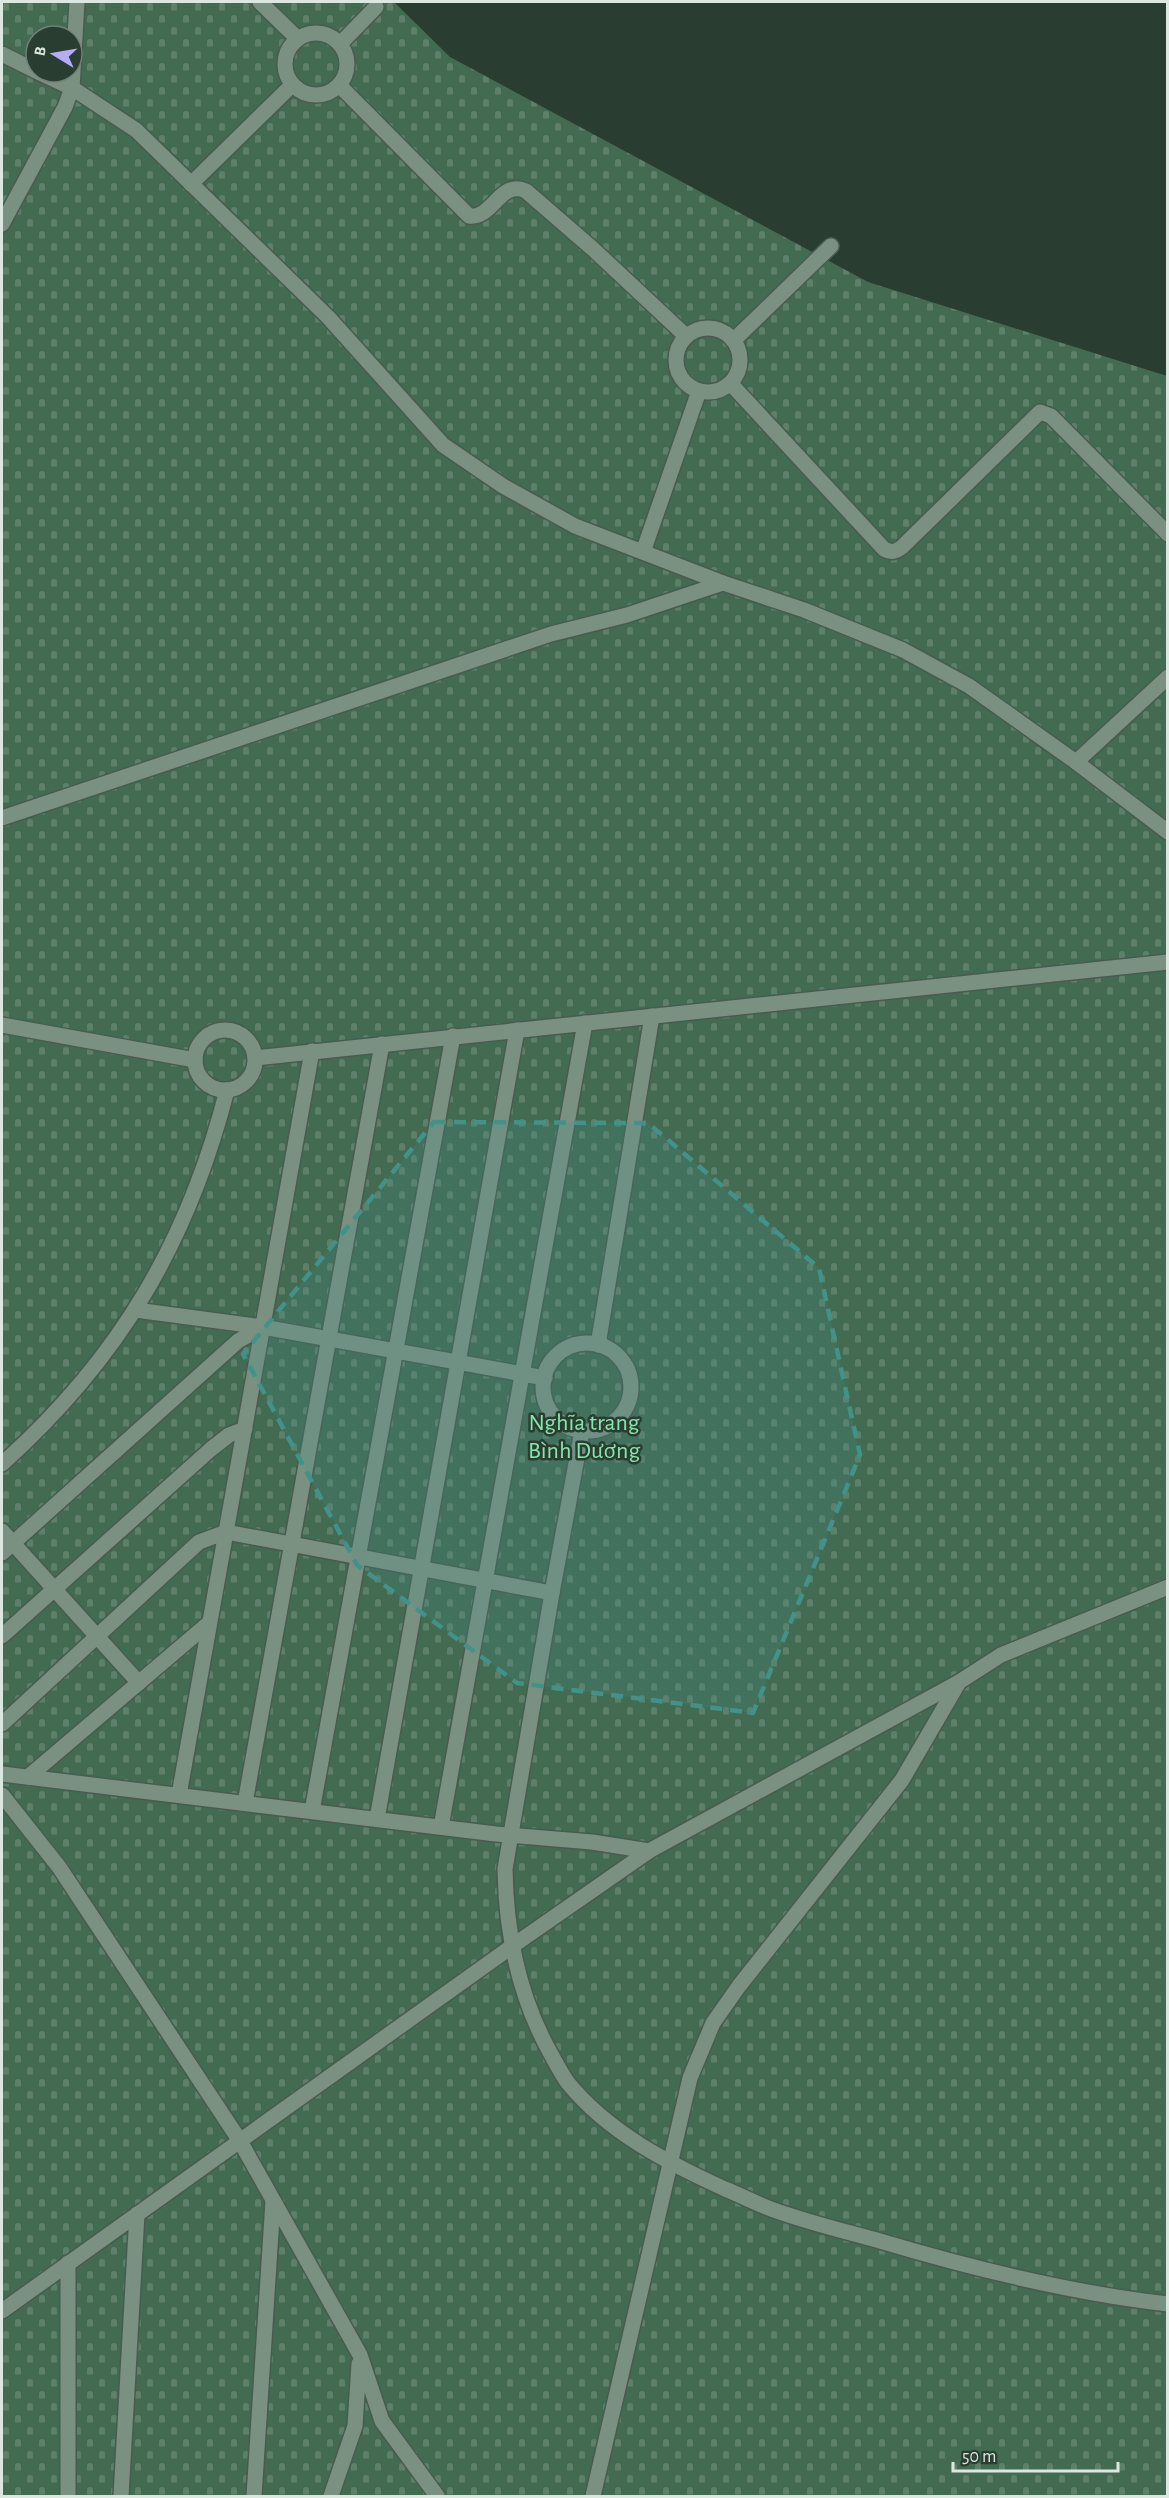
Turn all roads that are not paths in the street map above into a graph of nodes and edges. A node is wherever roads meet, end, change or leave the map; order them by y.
1 (77, 2) edge
2 (260, 2) edge
3 (376, 7) dead end
4 (297, 38) junction
5 (340, 44) junction
6 (2, 54) edge
7 (24, 65) edge
8 (64, 84) edge
9 (292, 85) junction
10 (339, 85) junction
11 (72, 88) junction
12 (191, 184) junction
13 (2, 224) edge
14 (831, 246) dead end
15 (686, 336) junction
16 (735, 339) junction
17 (731, 384) junction
18 (699, 391) junction
19 (1167, 534) edge
20 (643, 552) junction
21 (723, 583) junction
22 (1167, 677) edge
23 (1076, 762) junction
24 (2, 818) edge
25 (1167, 832) edge
26 (1167, 962) edge
27 (652, 1017) junction
28 (585, 1023) junction
29 (2, 1025) edge
30 (517, 1030) junction
31 (453, 1036) junction
32 (382, 1044) junction
33 (312, 1051) junction
34 (255, 1058) junction
35 (195, 1060) junction
36 (227, 1090) junction
37 (136, 1310) junction
38 (262, 1327) junction
39 (329, 1338) junction
40 (598, 1345) junction
41 (396, 1350) junction
42 (458, 1362) junction
43 (522, 1374) junction
44 (545, 1378) junction
45 (244, 1429) junction
46 (582, 1431) junction
47 (2, 1464) edge
48 (2, 1531) edge
49 (226, 1532) junction
50 (292, 1544) junction
51 (7, 1548) edge
52 (359, 1557) junction
53 (421, 1568) junction
54 (485, 1580) junction
55 (1167, 1587) edge
56 (54, 1589) junction
57 (552, 1593) junction
58 (210, 1623) junction
59 (2, 1636) edge
60 (97, 1636) junction
61 (959, 1682) junction
62 (139, 1683) junction
63 (2, 1724) edge
64 (2, 1774) edge
65 (28, 1777) junction
66 (179, 1795) junction
67 (2, 1796) edge
68 (245, 1803) junction
69 (312, 1811) junction
70 (377, 1819) junction
71 (441, 1827) junction
72 (509, 1835) junction
73 (649, 1851) junction
74 (511, 1947) junction
75 (240, 2141) junction
76 (670, 2164) junction
77 (273, 2200) junction
78 (138, 2214) junction
79 (68, 2263) junction
80 (1167, 2304) edge
81 (2, 2311) edge
82 (360, 2355) junction
83 (68, 2496) edge
84 (121, 2496) edge
85 (254, 2496) edge
86 (331, 2496) edge
87 (436, 2496) edge
88 (593, 2496) edge

1 - 11 lane
2 - 4 lane
3 - 5 lane
4 - 5 lane
4 - 9 lane
5 - 10 lane
6 - 7 lane
8 - 11 lane
9 - 10 lane
9 - 12 lane
10 - 15 lane
11 - 12 lane
11 - 13 lane
12 - 20 lane
14 - 16 lane
15 - 16 lane
15 - 18 lane
16 - 17 lane
17 - 18 lane
17 - 19 lane
18 - 20 lane
20 - 21 lane
21 - 23 lane
21 - 24 lane
22 - 23 lane
23 - 25 lane
26 - 27 lane
27 - 28 lane
27 - 40 lane
28 - 30 lane
28 - 43 lane
29 - 35 lane
30 - 31 lane
30 - 42 lane
31 - 32 lane
31 - 41 lane
32 - 33 lane
32 - 39 lane
33 - 34 lane
33 - 38 lane
34 - 35 lane
34 - 36 lane
35 - 36 lane
36 - 37 lane
37 - 38 lane
37 - 47 lane
38 - 39 lane
38 - 45 lane
38 - 51 lane
39 - 41 lane
39 - 50 lane
40 - 44 lane
40 - 46 lane
41 - 42 lane
41 - 52 lane
42 - 43 lane
42 - 53 lane
43 - 44 lane
43 - 54 lane
44 - 46 lane
45 - 49 lane
45 - 56 lane
46 - 57 lane
48 - 51 lane
49 - 50 lane
49 - 58 lane
49 - 60 lane
50 - 52 lane
50 - 68 lane
51 - 56 lane
52 - 53 lane
52 - 69 lane
53 - 54 lane
53 - 70 lane
54 - 57 lane
54 - 71 lane
55 - 61 lane
56 - 59 lane
56 - 60 lane
57 - 72 lane
58 - 62 lane
58 - 66 lane
60 - 62 lane
60 - 63 lane
61 - 73 lane
61 - 76 lane
62 - 65 lane
64 - 65 lane
65 - 66 lane
66 - 68 lane
67 - 75 lane
68 - 69 lane
69 - 70 lane
70 - 71 lane
71 - 72 lane
72 - 73 lane
72 - 74 lane
73 - 74 lane
74 - 75 lane
74 - 76 lane
75 - 77 lane
75 - 78 lane
76 - 80 lane
76 - 88 lane
77 - 82 lane
77 - 85 lane
78 - 79 lane
78 - 84 lane
79 - 81 lane
79 - 83 lane
82 - 86 lane
82 - 87 lane

